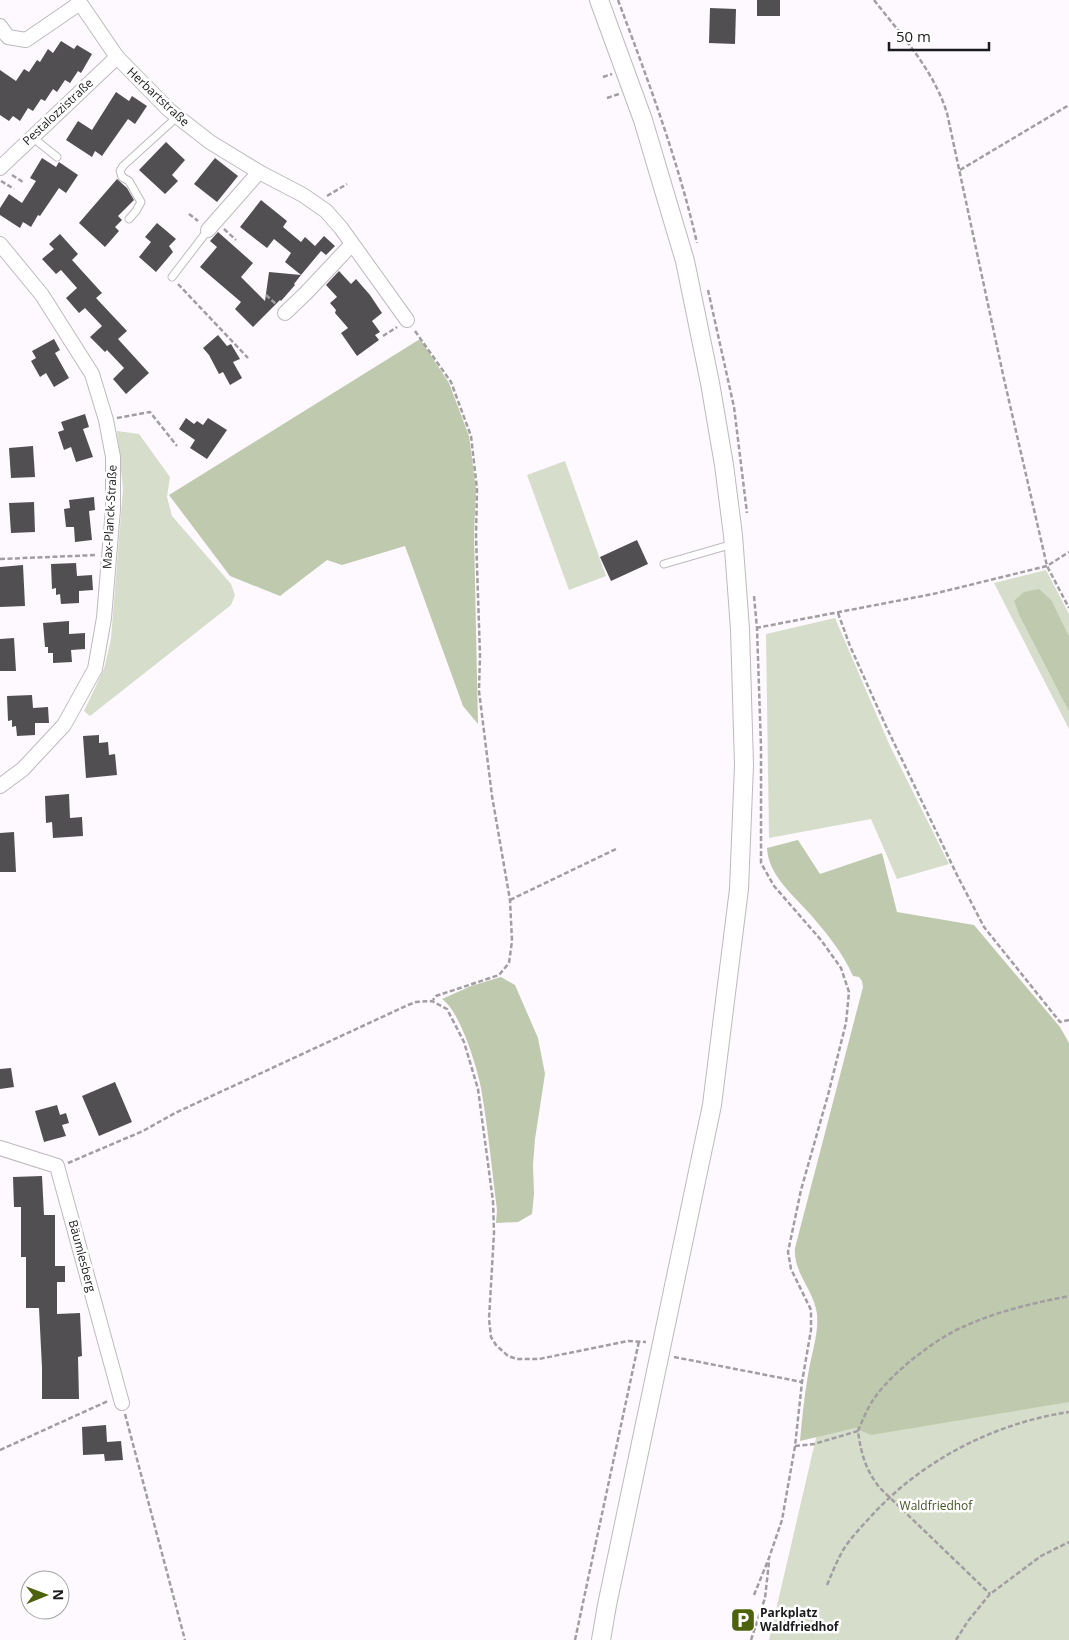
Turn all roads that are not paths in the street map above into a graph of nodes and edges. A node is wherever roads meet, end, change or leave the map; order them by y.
1 (599, 0) edge
2 (79, 1) edge
3 (0, 26) edge
4 (117, 57) junction
5 (177, 117) junction
6 (32, 138) junction
7 (57, 157) dead end
8 (0, 168) edge
9 (259, 172) junction
10 (129, 219) dead end
11 (208, 230) joint
12 (352, 244) junction
13 (2, 251) edge
14 (172, 277) road end
15 (285, 313) dead end
16 (407, 320) road end
17 (734, 544) junction
18 (664, 564) dead end
19 (0, 786) edge
20 (0, 1148) edge
21 (121, 1399) road end
22 (601, 1640) edge

1 - 17 street
2 - 3 street
2 - 4 street, Herbartstraße
4 - 5 street, Herbartstraße
4 - 6 street, Pestalozzistraße
5 - 9 street, Herbartstraße
5 - 10 lane
6 - 7 lane
6 - 8 street, Pestalozzistraße
9 - 11 street
9 - 12 street, Herbartstraße
11 - 14 lane
12 - 15 street
12 - 16 street, Herbartstraße
13 - 19 street, Max-Planck-Straße
17 - 18 lane
17 - 22 street
20 - 21 street, Bäumlesberg

